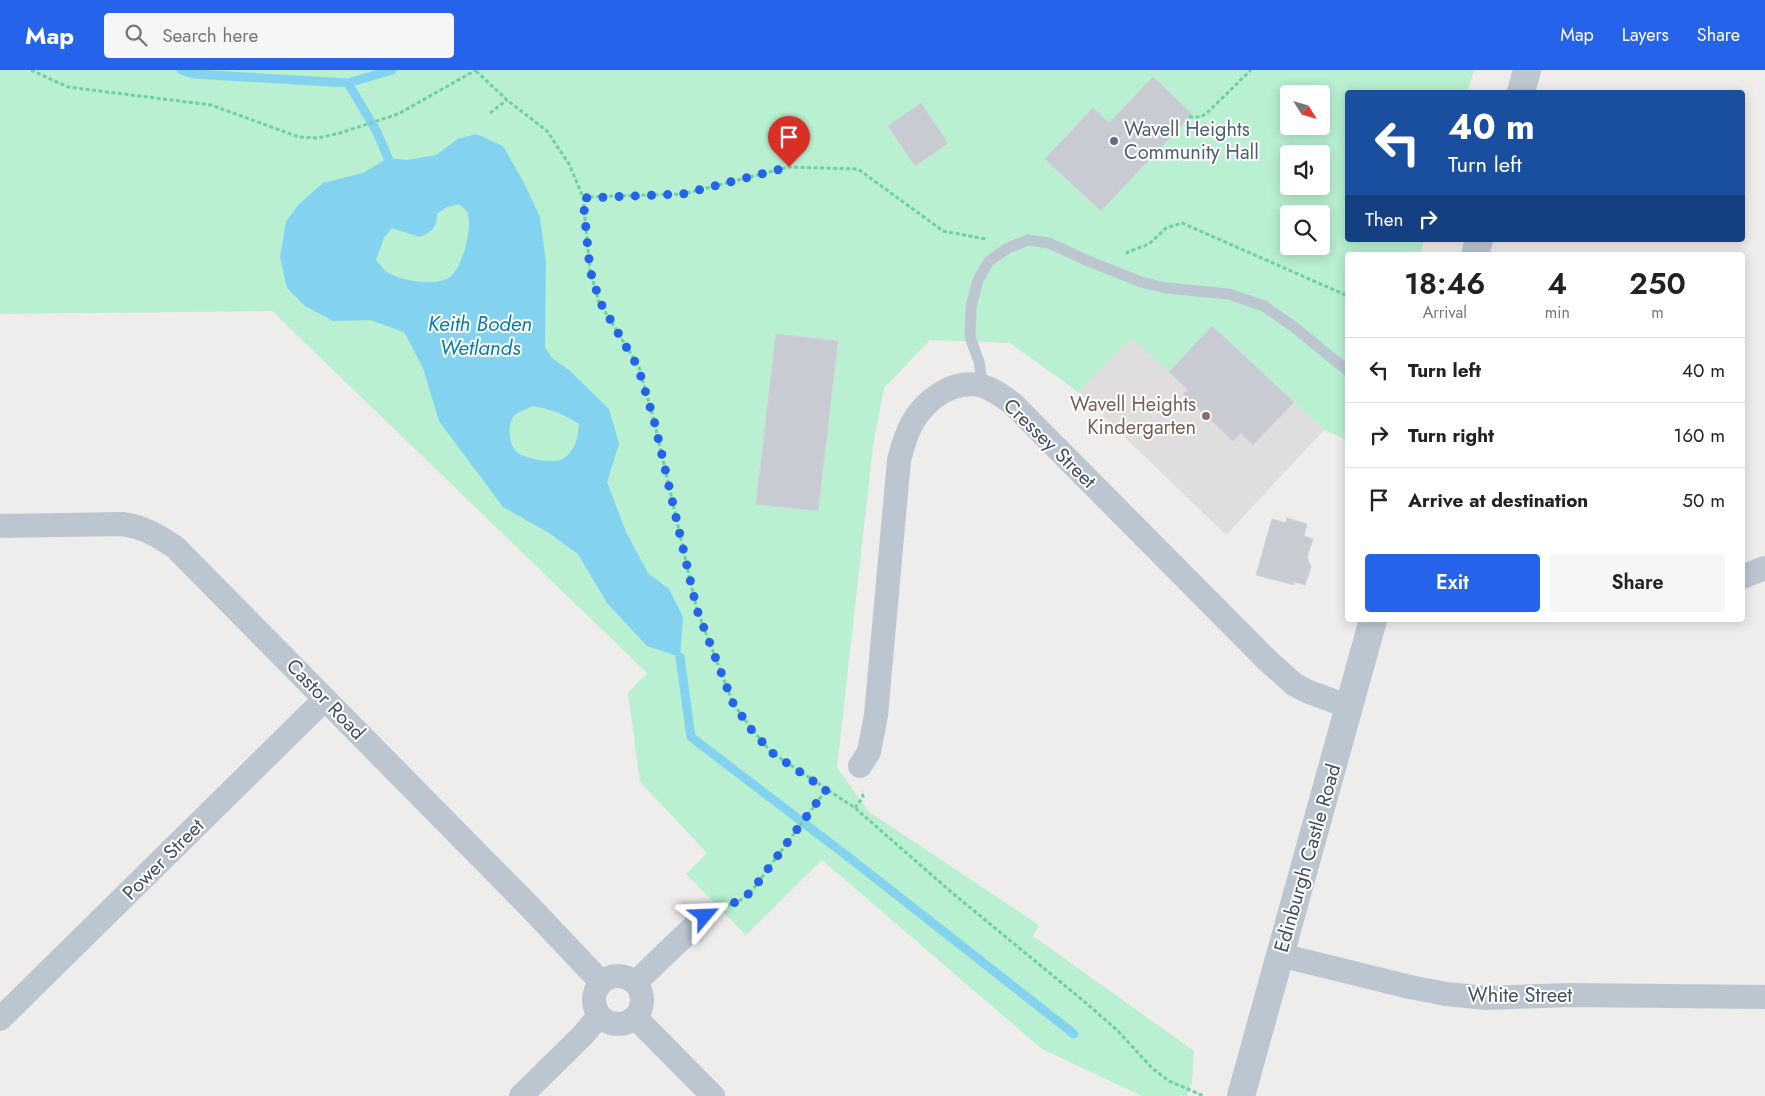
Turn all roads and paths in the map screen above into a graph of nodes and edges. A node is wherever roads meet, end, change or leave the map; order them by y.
1 (31, 70) edge
2 (476, 70) edge
3 (1251, 70) edge
4 (1527, 70) edge
5 (1522, 90) edge
6 (507, 100) junction
7 (490, 113) dead end
8 (1189, 117) dead end
9 (583, 198) junction
10 (1008, 248) junction
11 (1113, 270) junction
12 (1345, 295) edge
13 (1345, 369) edge
14 (984, 387) junction
15 (0, 526) edge
16 (1765, 568) edge
17 (1745, 576) edge
18 (1372, 622) edge
19 (325, 699) junction
20 (1350, 707) junction
21 (860, 766) dead end
22 (826, 790) junction
23 (705, 916) joint
24 (1280, 955) junction
25 (601, 982) junction
26 (635, 982) junction
27 (1765, 997) edge
28 (599, 1016) junction
29 (635, 1017) junction
30 (0, 1019) edge
31 (521, 1096) edge
32 (713, 1096) edge
33 (1204, 1096) edge
34 (1241, 1096) edge

1 - 2 path
2 - 6 path
3 - 8 path
4 - 5 street
6 - 7 path
6 - 9 path
9 - 10 path
9 - 22 path
10 - 11 lane
10 - 14 lane
11 - 12 path
11 - 13 lane
14 - 20 street, Cressey Street
14 - 21 street, Cressey Street
15 - 19 street, Castor Road
16 - 17 street
18 - 20 street, Edinburgh Castle Road
19 - 25 street, Castor Road
19 - 30 street, Power Street
20 - 24 street, Edinburgh Castle Road
22 - 23 path
22 - 33 path
23 - 26 street
24 - 27 street, White Street
24 - 34 street, Edinburgh Castle Road
25 - 26 street
25 - 28 street
26 - 29 street
28 - 29 street
28 - 31 street
29 - 32 street

